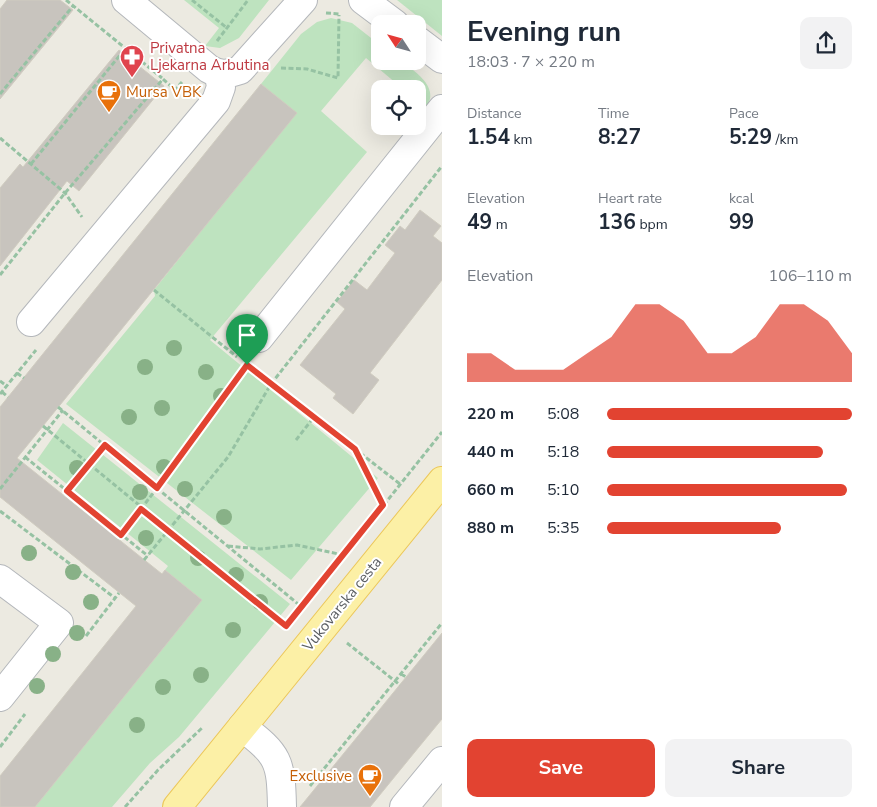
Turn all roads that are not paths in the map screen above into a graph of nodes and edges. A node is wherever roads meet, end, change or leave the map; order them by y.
1 (126, 0) edge
2 (303, 0) edge
3 (363, 0) edge
4 (383, 15) edge
5 (426, 46) edge
6 (442, 59) edge
7 (210, 68) junction
8 (442, 109) edge
9 (31, 322) dead end
10 (259, 338) dead end
11 (442, 481) edge
12 (0, 579) edge
13 (0, 697) edge
14 (242, 727) junction
15 (442, 761) edge
16 (282, 796) edge
17 (177, 807) edge
18 (404, 807) edge

1 - 7 street
2 - 7 street
3 - 4 street
5 - 6 street
7 - 9 street
8 - 10 street
11 - 14 main road, Vukovarska cesta
12 - 13 street
14 - 16 street
14 - 17 main road, Vukovarska cesta
15 - 18 street

